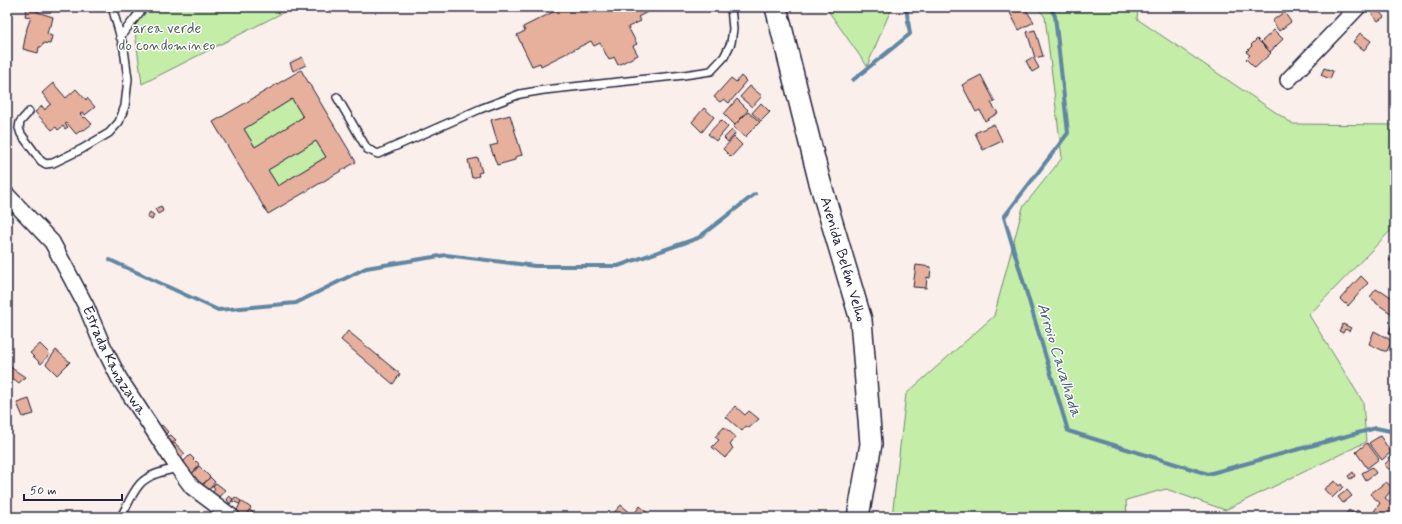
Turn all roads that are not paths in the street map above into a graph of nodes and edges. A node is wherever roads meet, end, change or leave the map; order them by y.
1 (112, 7) edge
2 (144, 7) edge
3 (731, 7) edge
4 (776, 7) edge
5 (1358, 7) edge
6 (120, 37) junction
7 (1288, 80) dead end
8 (337, 97) dead end
9 (29, 112) dead end
10 (7, 195) edge
11 (178, 468) junction
12 (121, 517) edge
13 (232, 517) edge
14 (858, 517) edge

1 - 6 lane
2 - 6 lane
3 - 8 lane
4 - 14 main road, Avenida Belém Velho
5 - 7 street
6 - 9 lane
10 - 11 street, Estrada Kanazawa
11 - 12 lane
11 - 13 street, Estrada Kanazawa

